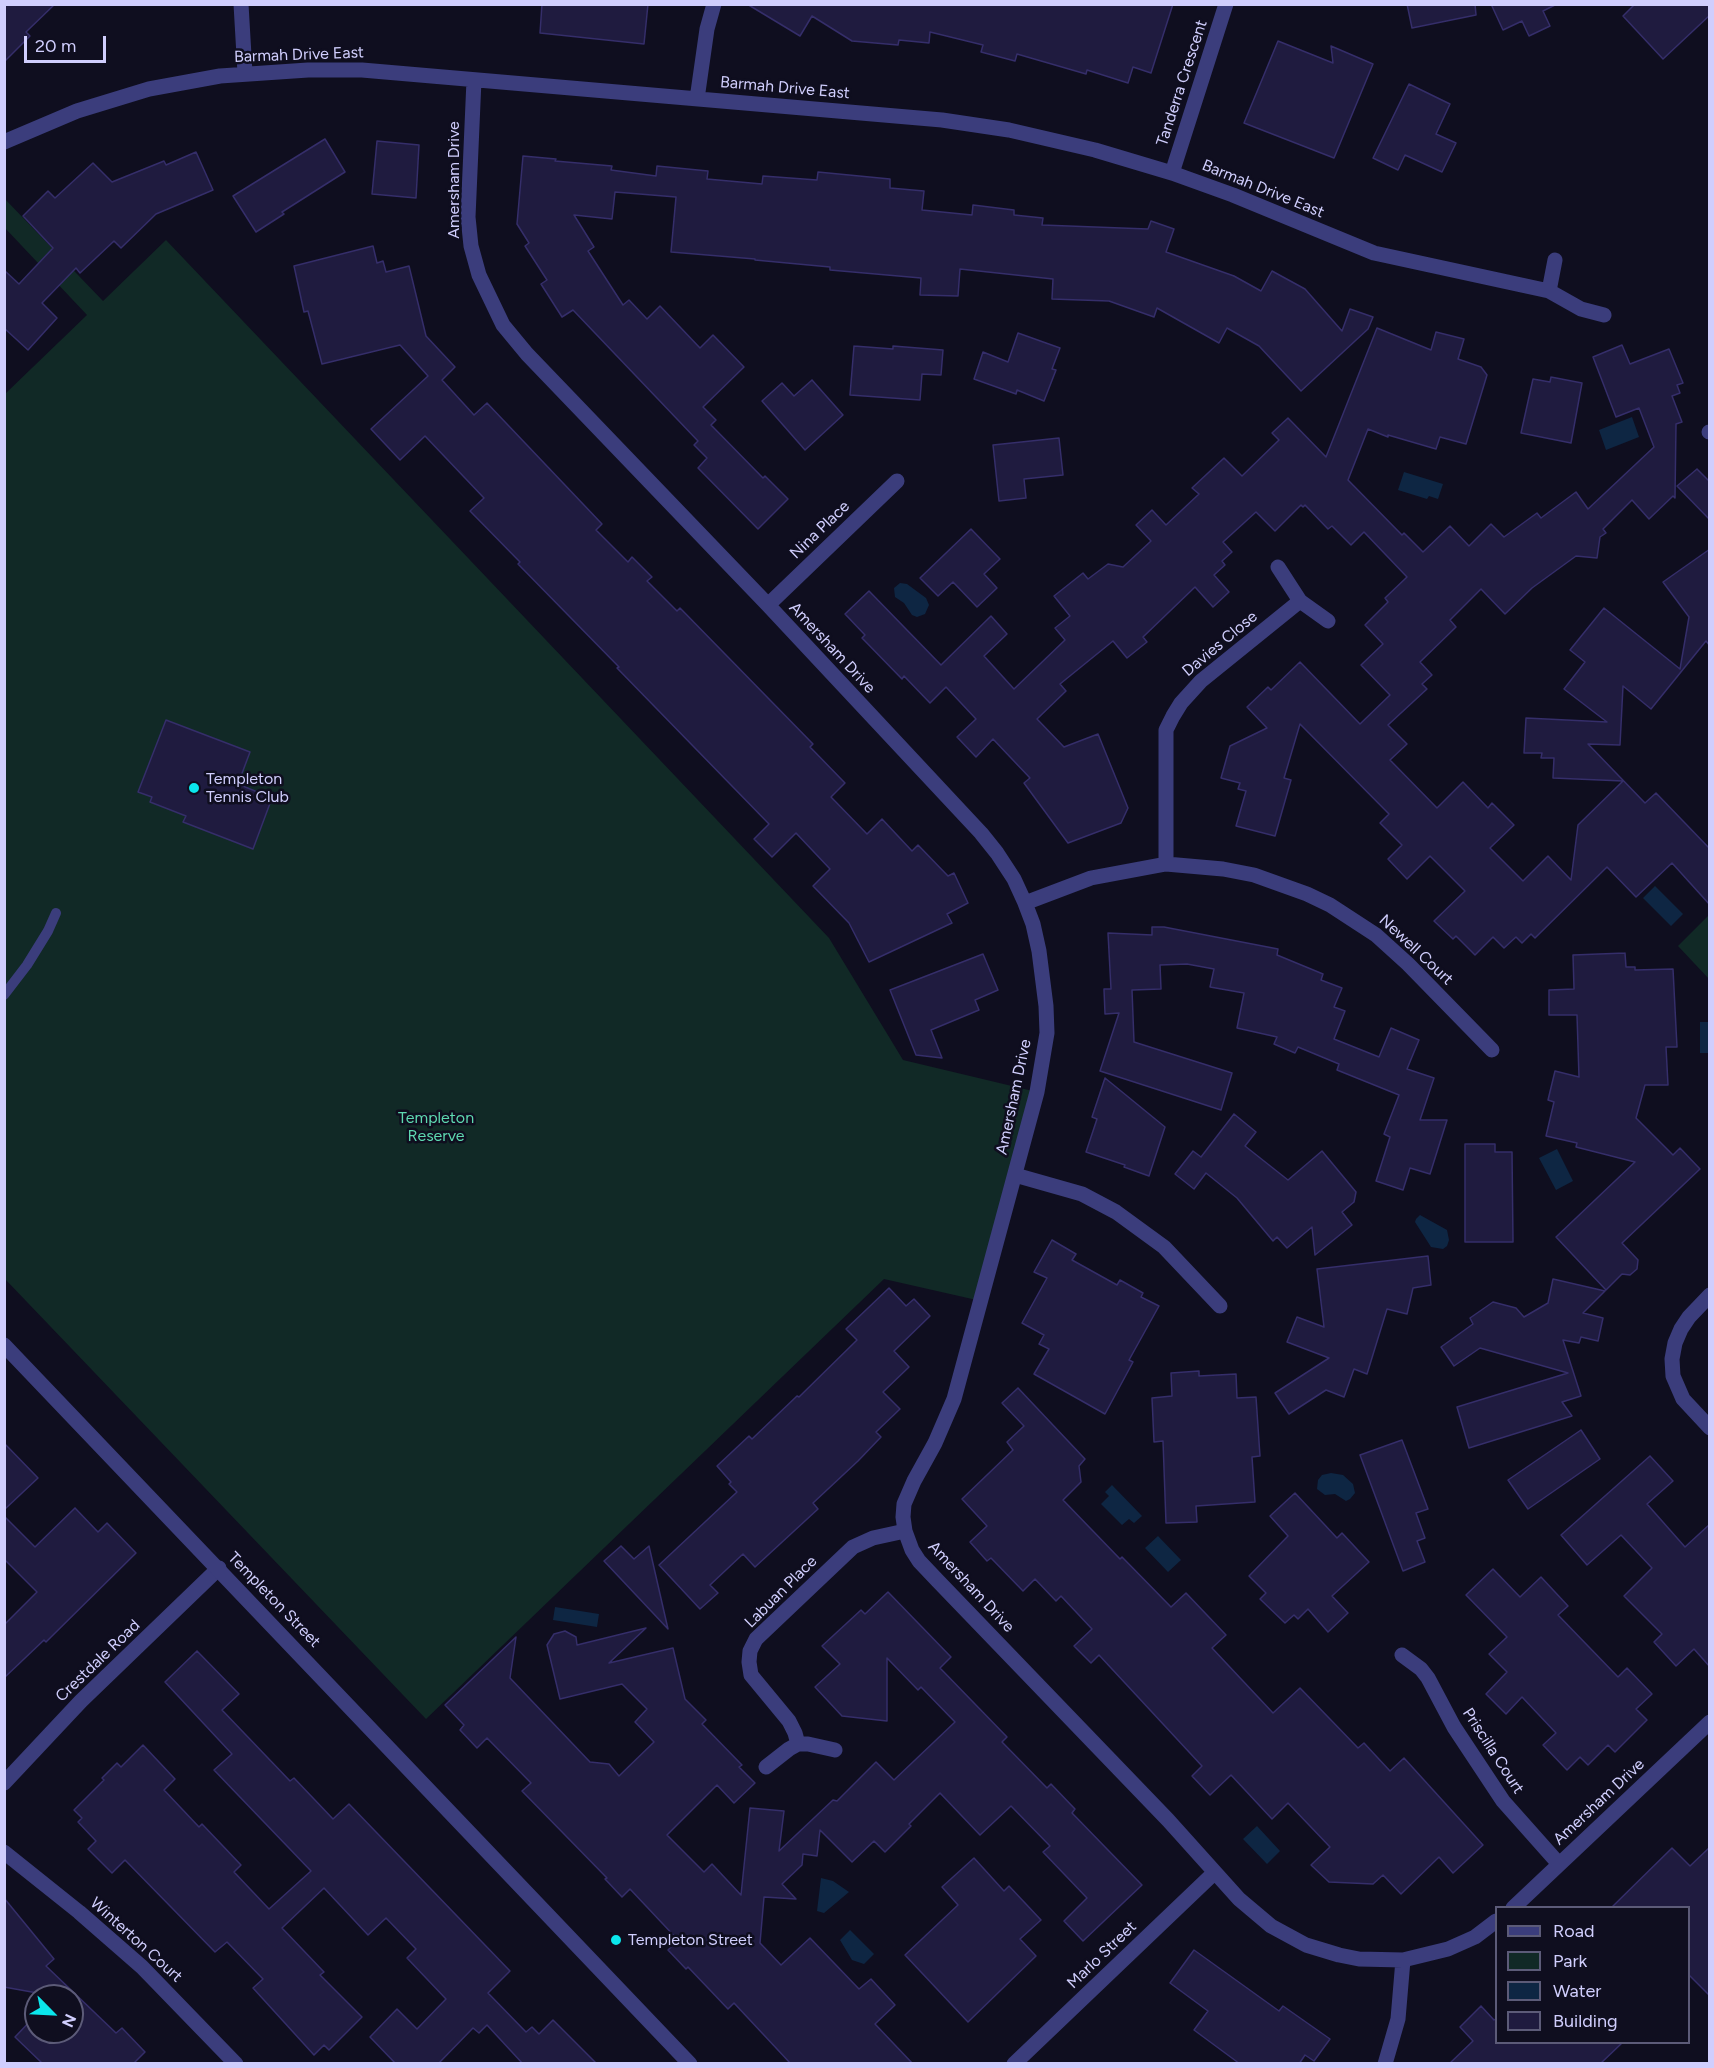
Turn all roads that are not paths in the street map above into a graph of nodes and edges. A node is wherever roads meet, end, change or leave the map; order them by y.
1 (241, 4) edge
2 (714, 4) edge
3 (1226, 4) edge
4 (245, 73) junction
5 (474, 80) junction
6 (697, 99) junction
7 (4, 142) edge
8 (1172, 172) junction
9 (1555, 260) dead end
10 (1549, 291) junction
11 (1604, 315) dead end
12 (897, 481) dead end
13 (1278, 567) dead end
14 (1300, 601) junction
15 (768, 605) junction
16 (1328, 621) dead end
17 (1166, 864) junction
18 (1025, 903) junction
19 (56, 913) dead end
20 (4, 995) edge
21 (1491, 1050) dead end
22 (1015, 1175) junction
23 (1710, 1295) edge
24 (1220, 1306) dead end
25 (4, 1345) edge
26 (1710, 1428) edge
27 (905, 1531) junction
28 (219, 1568) junction
29 (1402, 1654) dead end
30 (1710, 1722) edge
31 (798, 1744) junction
32 (835, 1750) dead end
33 (766, 1767) dead end
34 (4, 1783) edge
35 (4, 1852) edge
36 (1559, 1864) junction
37 (1215, 1873) junction
38 (1515, 1906) edge
39 (1495, 1922) edge
40 (1403, 1960) junction
41 (236, 2064) edge
42 (690, 2064) edge
43 (1014, 2064) edge
44 (1385, 2064) edge

1 - 4 street
2 - 6 street
3 - 8 street, Tanderra Crescent
4 - 5 street, Barmah Drive East
4 - 7 street, Barmah Drive East
5 - 6 street, Barmah Drive East
5 - 15 street, Amersham Drive
6 - 8 street, Barmah Drive East
8 - 10 street, Barmah Drive East
9 - 10 street
10 - 11 street, Barmah Drive East
12 - 15 street, Nina Place
13 - 14 street
14 - 16 street
14 - 17 street, Davies Close
15 - 18 street, Amersham Drive
17 - 18 street, Newell Court
17 - 21 street, Newell Court
18 - 22 street, Amersham Drive
19 - 20 lane
22 - 24 street
22 - 27 street, Amersham Drive
23 - 26 street
25 - 28 street, Templeton Street
27 - 31 street, Labuan Place
27 - 37 street, Amersham Drive
28 - 34 street, Crestdale Road
28 - 42 street, Templeton Street
29 - 36 street, Priscilla Court
30 - 36 street, Amersham Drive
31 - 32 street
31 - 33 street
35 - 41 street, Winterton Court
36 - 38 street, Amersham Drive
37 - 40 street, Amersham Drive
37 - 43 street, Marlo Street
39 - 40 street, Amersham Drive
40 - 44 street

